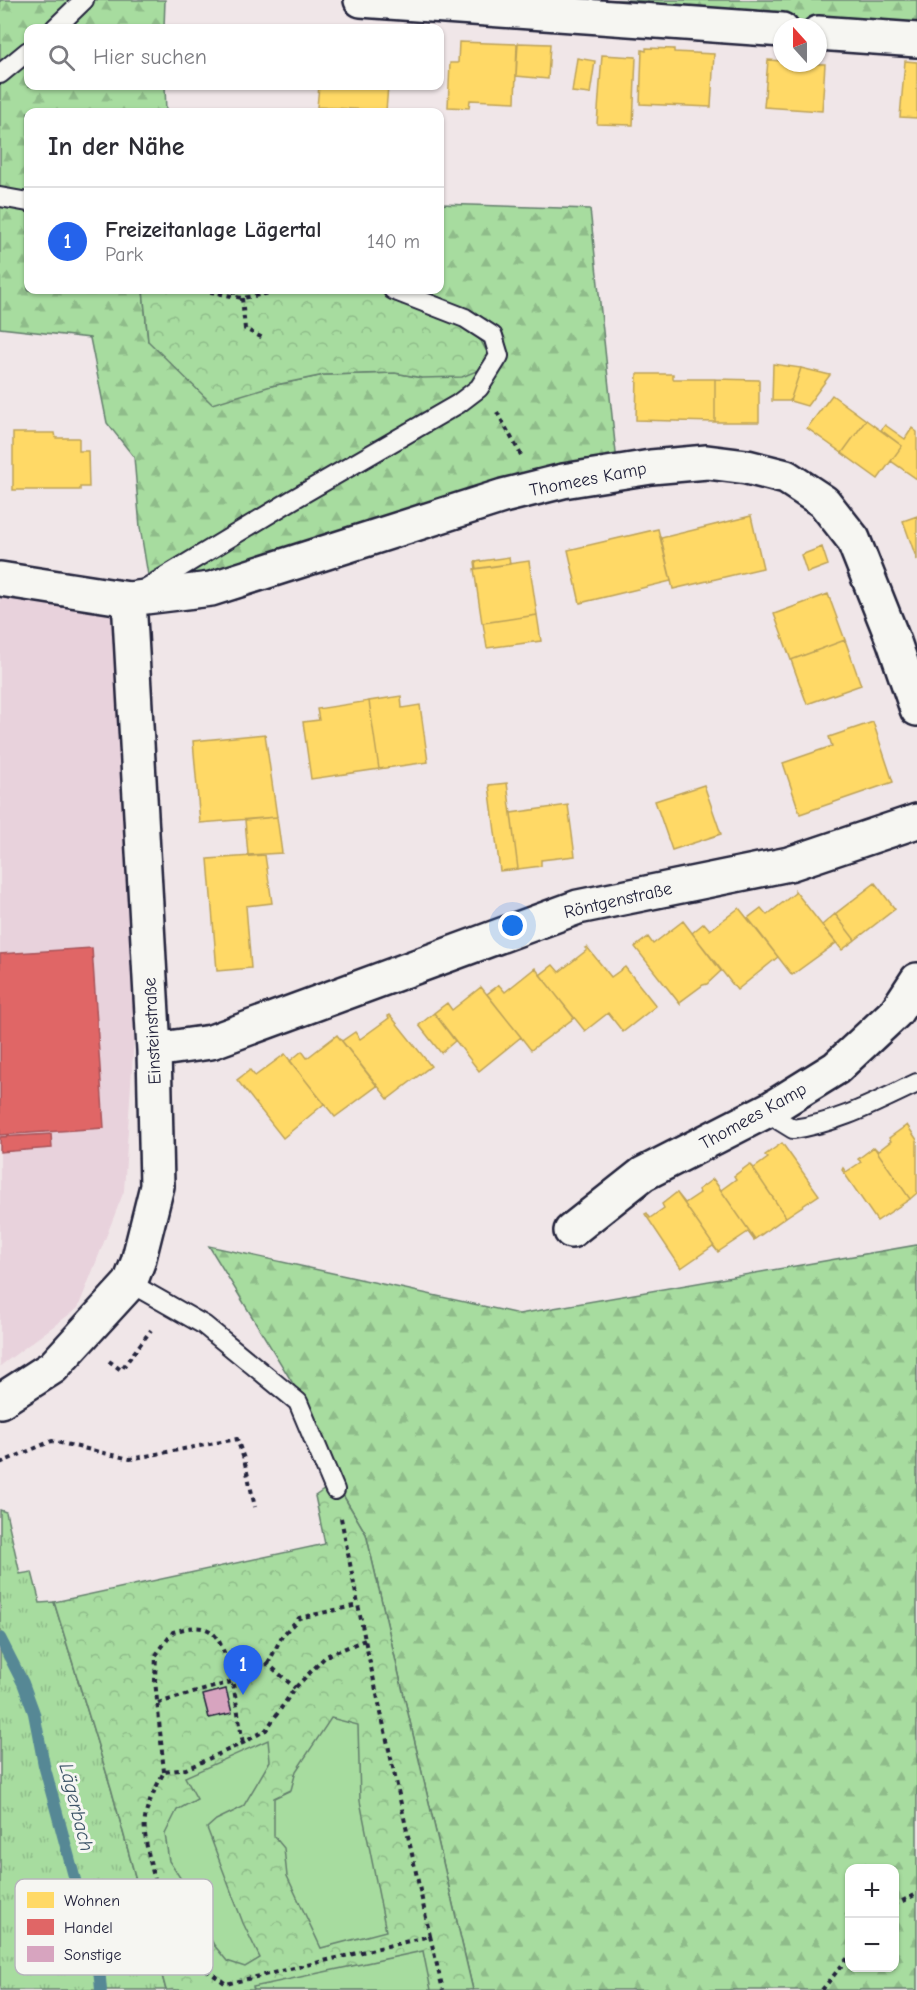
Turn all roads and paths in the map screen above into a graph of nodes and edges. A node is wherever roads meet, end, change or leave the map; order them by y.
1 (84, 0) edge
2 (362, 0) edge
3 (59, 24) edge
4 (773, 29) edge
5 (827, 34) edge
6 (917, 40) edge
7 (24, 54) edge
8 (0, 74) edge
9 (0, 197) edge
10 (24, 201) edge
11 (220, 294) edge
12 (265, 294) edge
13 (403, 294) edge
14 (234, 297) joint
15 (242, 298) junction
16 (265, 339) dead end
17 (479, 388) junction
18 (538, 487) junction
19 (0, 579) edge
20 (129, 599) junction
21 (905, 639) edge
22 (917, 710) edge
23 (917, 821) edge
24 (917, 980) edge
25 (154, 1050) junction
26 (917, 1083) edge
27 (770, 1109) junction
28 (571, 1231) dead end
29 (130, 1283) junction
30 (169, 1305) junction
31 (106, 1359) dead end
32 (0, 1401) edge
33 (0, 1464) edge
34 (335, 1490) joint
35 (255, 1507) dead end
36 (358, 1605) junction
37 (365, 1640) junction
38 (268, 1664) junction
39 (230, 1670) junction
40 (231, 1682) junction
41 (295, 1688) junction
42 (158, 1703) junction
43 (243, 1743) junction
44 (164, 1772) junction
45 (156, 1879) edge
46 (917, 1894) edge
47 (899, 1903) edge
48 (430, 1936) junction
49 (845, 1960) edge
50 (213, 1974) edge
51 (226, 1984) junction
52 (227, 1990) edge
53 (443, 1990) edge
54 (822, 1990) edge

1 - 3 lane
2 - 4 street
5 - 6 street
7 - 8 lane
9 - 10 lane
11 - 14 path
12 - 15 path
13 - 17 lane
14 - 15 path
15 - 16 path
17 - 18 path
17 - 20 lane
18 - 20 street, Thomees Kamp
18 - 21 street, Thomees Kamp
19 - 20 street, Thomees Kamp
20 - 25 street, Einsteinstraße
21 - 22 street, Thomees Kamp
23 - 25 street, Röntgenstraße
24 - 27 street, Thomees Kamp
25 - 29 street, Einsteinstraße
26 - 27 lane
27 - 28 street, Thomees Kamp
29 - 30 lane
29 - 32 street, Einsteinstraße
30 - 31 path
30 - 34 lane
33 - 35 path
34 - 36 path
36 - 37 path
36 - 38 path
37 - 41 path
37 - 48 path
38 - 39 path
38 - 41 path
39 - 40 path
39 - 42 path
40 - 42 path
40 - 43 path
41 - 43 path
42 - 44 path
43 - 44 path
44 - 45 path
46 - 47 path
48 - 51 path
48 - 53 path
49 - 54 path
50 - 51 path
51 - 52 path

